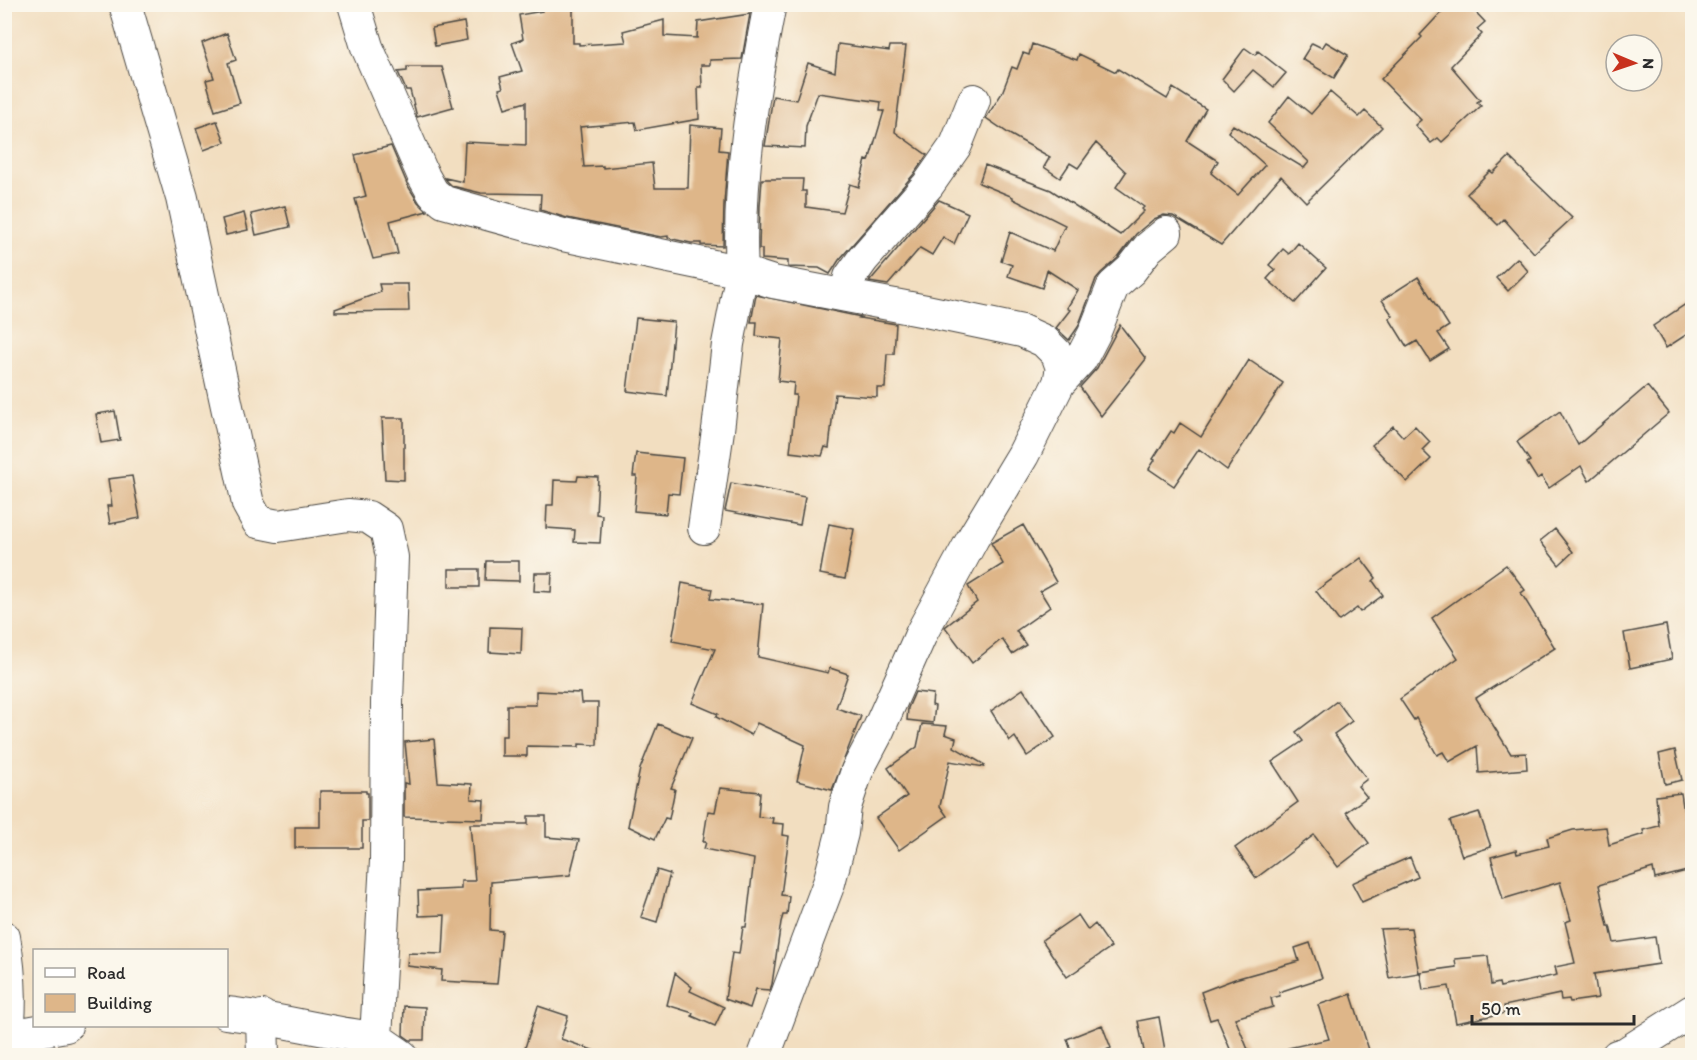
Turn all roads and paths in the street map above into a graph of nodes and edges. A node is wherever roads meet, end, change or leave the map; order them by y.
1 (125, 4) edge
2 (354, 4) edge
3 (770, 4) edge
4 (974, 100) dead end
5 (1166, 233) dead end
6 (742, 272) junction
7 (845, 295) junction
8 (1059, 383) junction
9 (704, 528) dead end
10 (4, 937) edge
11 (1692, 1011) edge
12 (228, 1013) edge
13 (262, 1016) junction
14 (62, 1027) edge
15 (376, 1038) junction
16 (6, 1043) edge
17 (263, 1056) edge
18 (402, 1056) edge
19 (764, 1056) edge
20 (1617, 1056) edge

1 - 15 street
2 - 6 street
3 - 6 street
4 - 7 street
5 - 8 street
6 - 7 street
6 - 9 street
7 - 8 street
8 - 19 street
10 - 16 street
11 - 20 street
12 - 13 street
13 - 15 street
13 - 17 street
14 - 16 street
15 - 18 street

